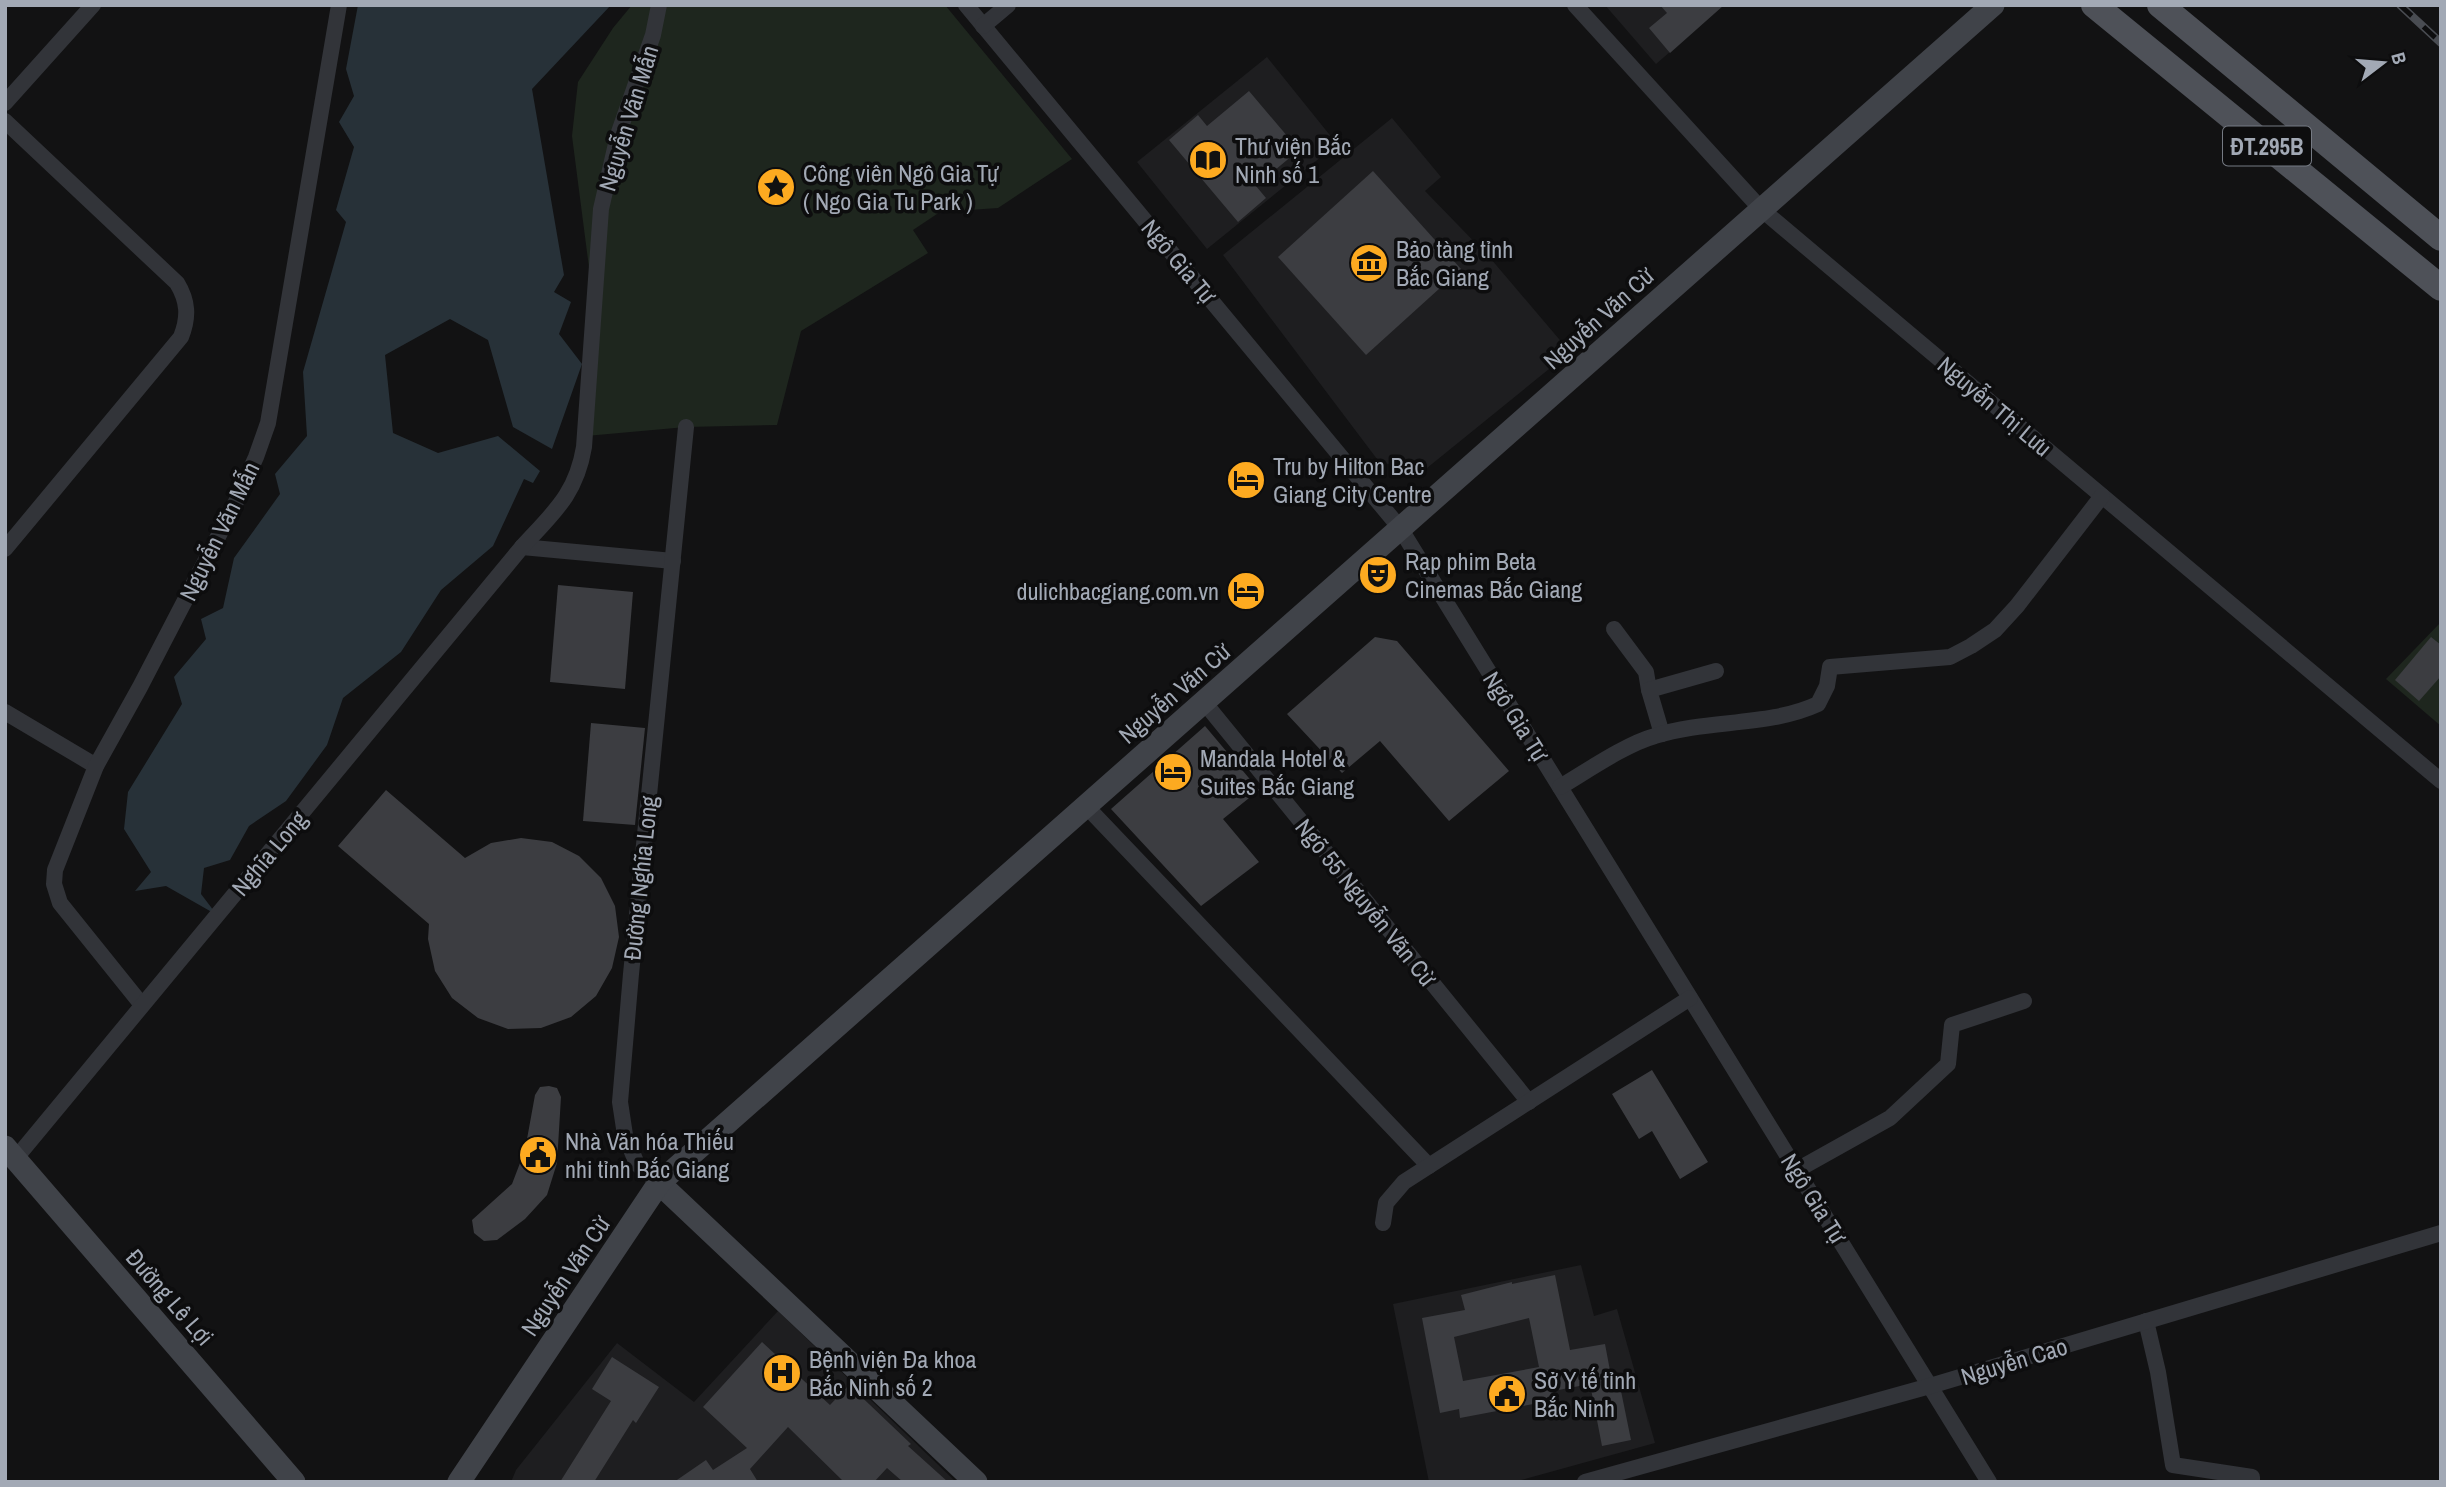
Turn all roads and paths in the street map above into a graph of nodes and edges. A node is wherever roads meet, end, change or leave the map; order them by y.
1 (93, 5) edge
2 (339, 5) edge
3 (659, 5) edge
4 (966, 5) edge
5 (1008, 5) edge
6 (1575, 5) edge
7 (1993, 5) edge
8 (2094, 5) edge
9 (2161, 5) edge
10 (984, 26) junction
11 (5, 103) edge
12 (5, 121) edge
13 (1761, 209) junction
14 (2441, 238) edge
15 (2441, 288) edge
16 (686, 427) dead end
17 (2102, 496) junction
18 (1401, 528) junction
19 (523, 547) junction
20 (5, 549) edge
21 (673, 561) junction
22 (1614, 629) dead end
23 (1716, 671) dead end
24 (1649, 690) junction
25 (1204, 702) junction
26 (5, 712) edge
27 (1662, 734) junction
28 (96, 766) junction
29 (2441, 780) edge
30 (1560, 788) junction
31 (1086, 806) junction
32 (1690, 998) junction
33 (2024, 1002) dead end
34 (142, 1006) junction
35 (1529, 1102) junction
36 (10, 1153) edge
37 (1429, 1166) junction
38 (1797, 1170) junction
39 (659, 1183) junction
40 (1383, 1223) dead end
41 (2441, 1233) edge
42 (2146, 1321) junction
43 (1930, 1386) junction
44 (294, 1482) edge
45 (459, 1482) edge
46 (976, 1482) edge
47 (1585, 1482) edge
48 (1989, 1482) edge
49 (2252, 1482) edge

1 - 11 street
2 - 28 street, Nguyễn Văn Mẫn
3 - 19 street, Nguyễn Văn Mẫn
4 - 10 street, Ngô Gia Tự
5 - 10 street
6 - 13 street, Nguyễn Thị Lưu
7 - 13 street, Nguyễn Văn Cừ
8 - 15 main road, ĐT.295B
9 - 14 main road, ĐT.295B
10 - 18 street, Ngô Gia Tự
12 - 20 street
13 - 17 street, Nguyễn Thị Lưu
13 - 18 street, Nguyễn Văn Cừ
16 - 21 street, Đường Nghĩa Long
17 - 27 street
17 - 29 street, Nguyễn Thị Lưu
18 - 25 street, Nguyễn Văn Cừ
18 - 30 street, Ngô Gia Tự
19 - 21 street
19 - 34 street, Nghĩa Long
21 - 39 street, Đường Nghĩa Long
22 - 24 street
23 - 24 street
24 - 27 street
25 - 31 street, Nguyễn Văn Cừ
25 - 35 street, Ngõ 55 Nguyễn Văn Cừ
26 - 28 street
27 - 30 street
28 - 34 street, Nguyễn Văn Mẫn
30 - 32 street, Ngô Gia Tự
31 - 37 street
31 - 39 street, Nguyễn Văn Cừ
32 - 35 street
32 - 38 street, Ngô Gia Tự
33 - 38 street
34 - 36 street, Nghĩa Long
35 - 37 street
36 - 44 street, Đường Lê Lợi
37 - 40 street
38 - 43 street, Ngô Gia Tự
39 - 45 street, Nguyễn Văn Cừ
39 - 46 street
41 - 42 street, Nguyễn Cao
42 - 43 street, Nguyễn Cao
42 - 49 street
43 - 47 street, Nguyễn Cao
43 - 48 street, Ngô Gia Tự

